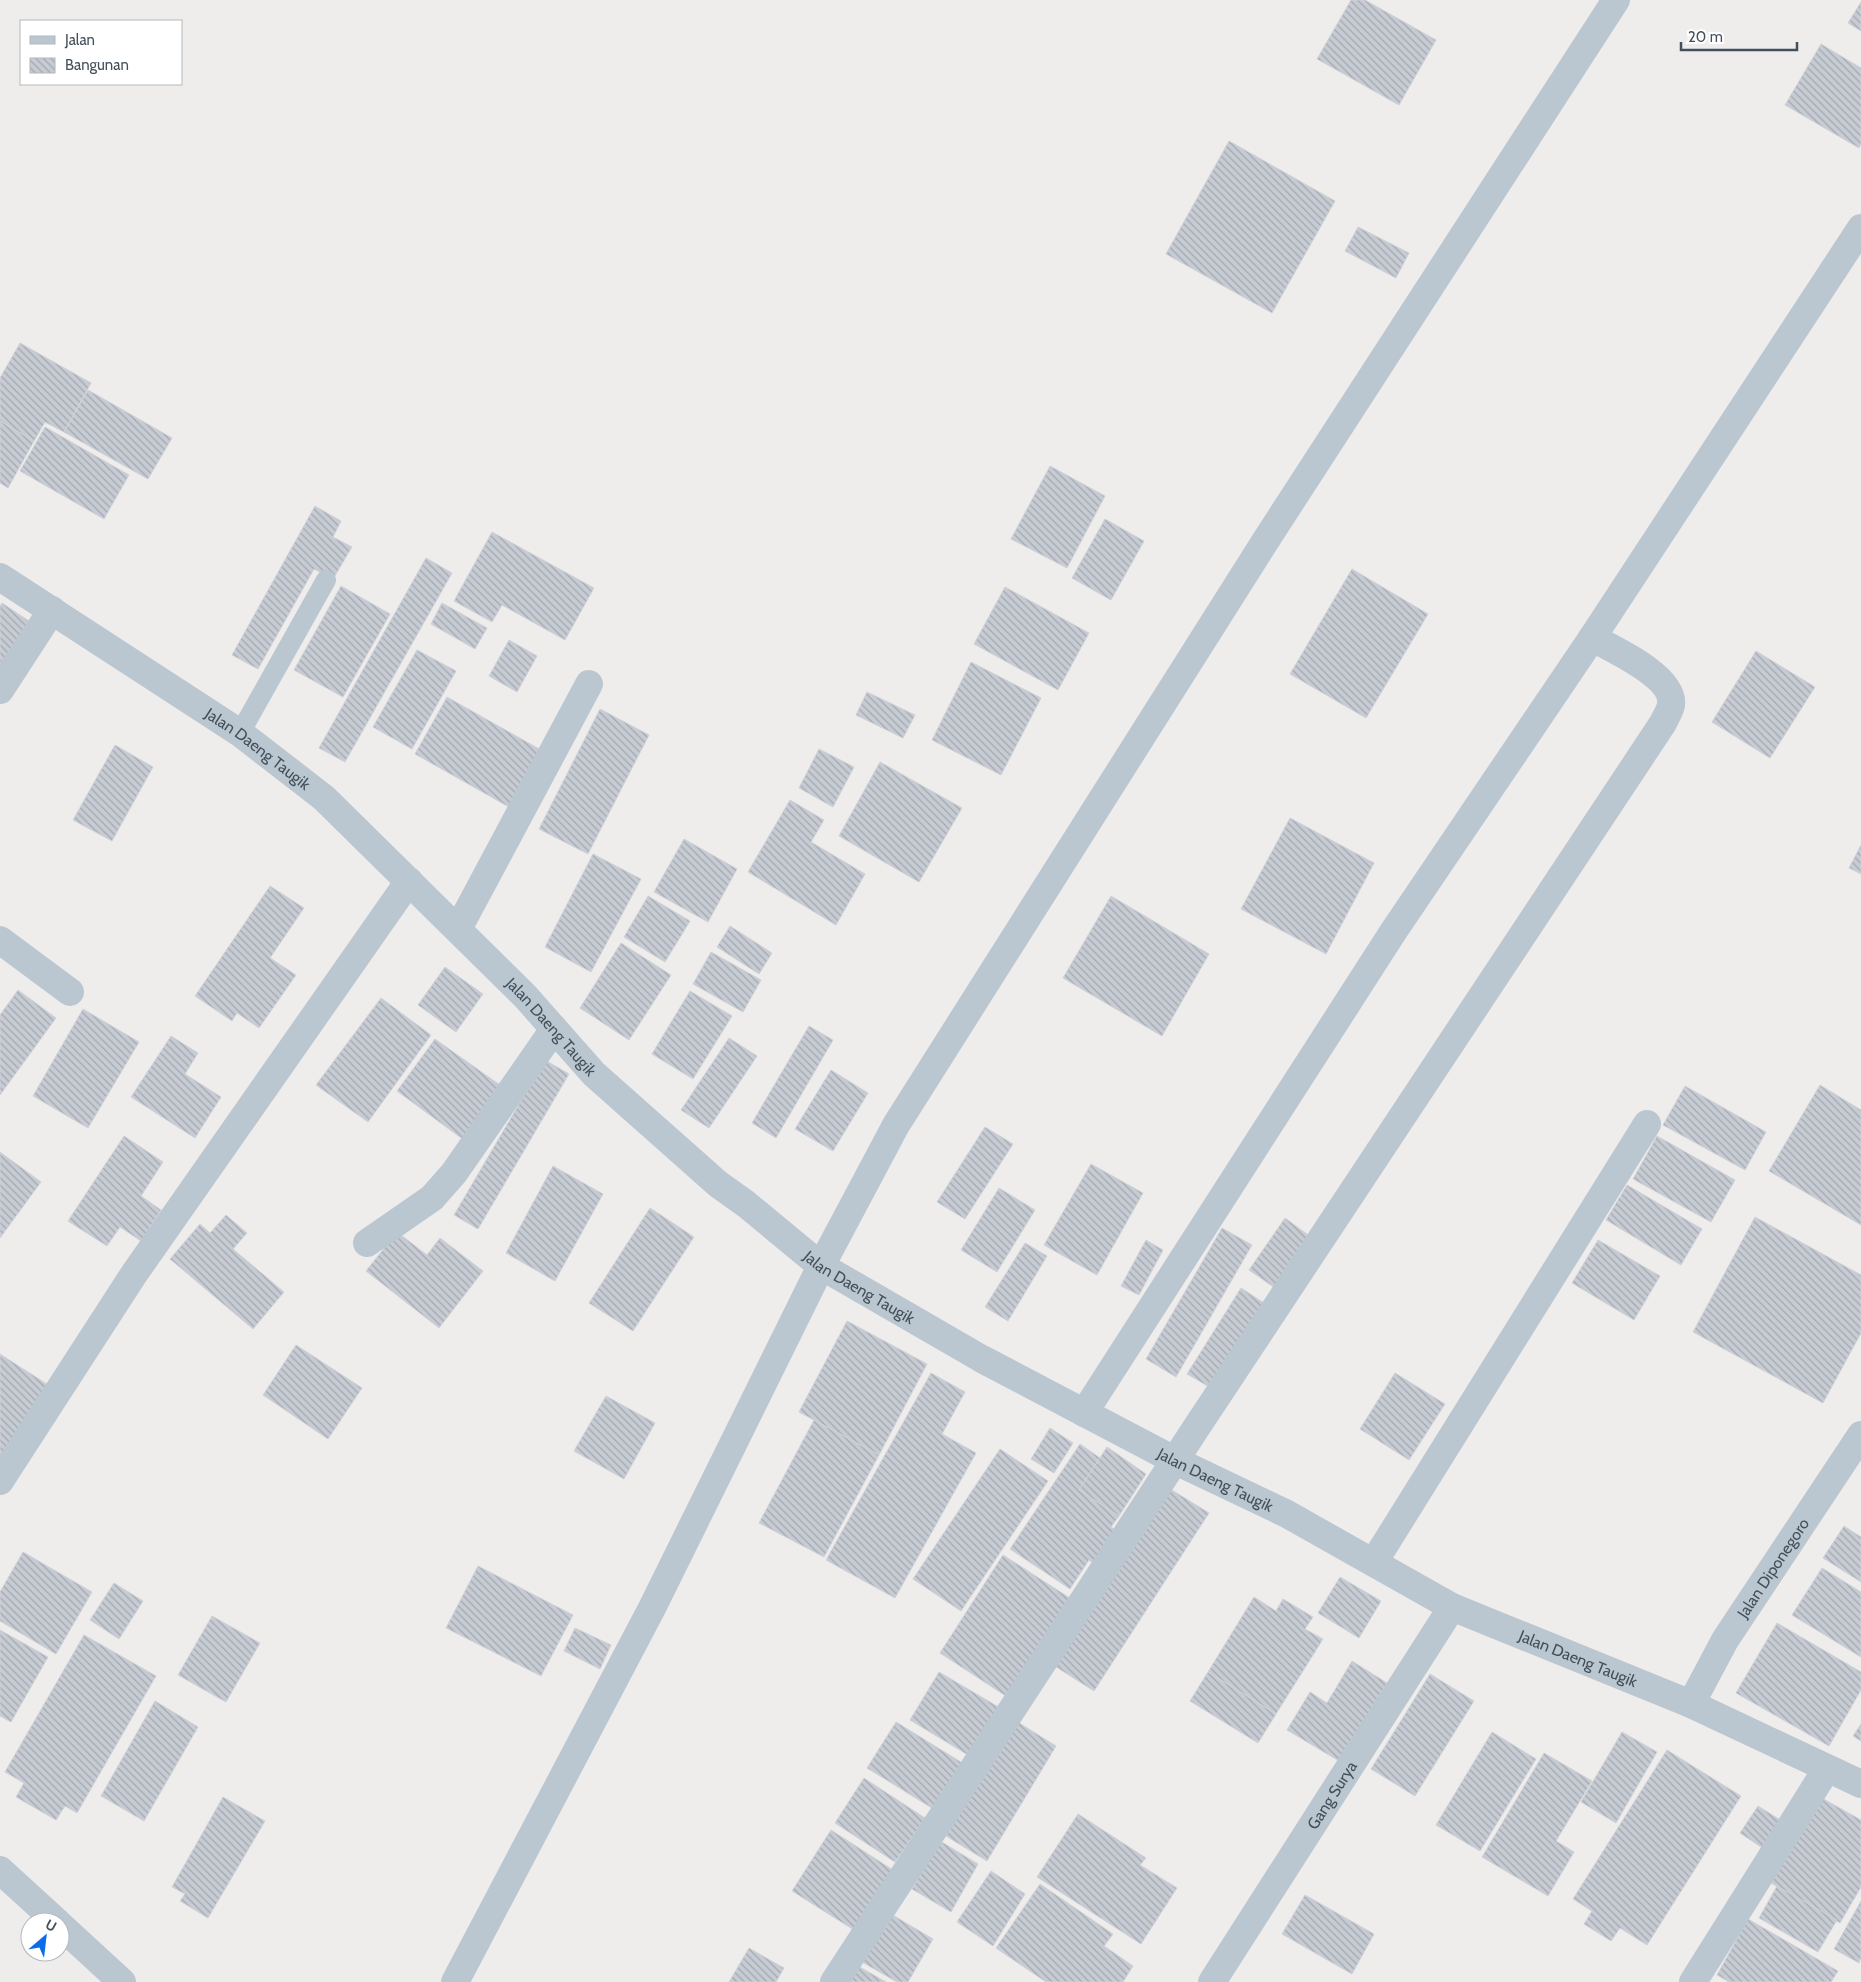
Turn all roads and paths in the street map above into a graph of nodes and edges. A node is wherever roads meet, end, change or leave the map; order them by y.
1 (1616, 0) edge
2 (1861, 228) edge
3 (0, 577) edge
4 (326, 580) dead end
5 (52, 610) junction
6 (1592, 638) junction
7 (590, 684) dead end
8 (0, 690) edge
9 (240, 733) junction
10 (409, 882) junction
11 (458, 929) junction
12 (0, 940) edge
13 (70, 992) dead end
14 (554, 1029) junction
15 (1647, 1124) dead end
16 (367, 1243) dead end
17 (821, 1266) junction
18 (1084, 1412) junction
19 (1861, 1435) edge
20 (1176, 1461) junction
21 (0, 1481) edge
22 (1374, 1562) junction
23 (1452, 1607) junction
24 (1691, 1704) junction
25 (1826, 1770) junction
26 (1861, 1784) edge
27 (0, 1870) edge
28 (46, 1912) edge
29 (70, 1934) edge
30 (122, 1982) edge
31 (455, 1982) edge
32 (834, 1982) edge
33 (1212, 1982) edge
34 (1693, 1982) edge

1 - 17 street
2 - 6 street
3 - 5 street, Jalan Daeng Taugik
4 - 9 lane
5 - 8 street
5 - 9 street, Jalan Daeng Taugik
6 - 18 street
6 - 20 street
7 - 11 street
9 - 10 street, Jalan Daeng Taugik
10 - 11 street, Jalan Daeng Taugik
10 - 21 street
11 - 14 street, Jalan Daeng Taugik
12 - 13 street
14 - 16 street
14 - 17 street, Jalan Daeng Taugik
15 - 22 street
17 - 18 street, Jalan Daeng Taugik
17 - 31 street
18 - 20 street, Jalan Daeng Taugik
19 - 24 street, Jalan Diponegoro
20 - 22 street, Jalan Daeng Taugik
20 - 32 street
22 - 23 street, Jalan Daeng Taugik
23 - 24 street, Jalan Daeng Taugik
23 - 33 street, Gang Surya
24 - 25 street, Jalan Daeng Taugik
25 - 26 street, Jalan Daeng Taugik
25 - 34 street
27 - 28 street
29 - 30 street

